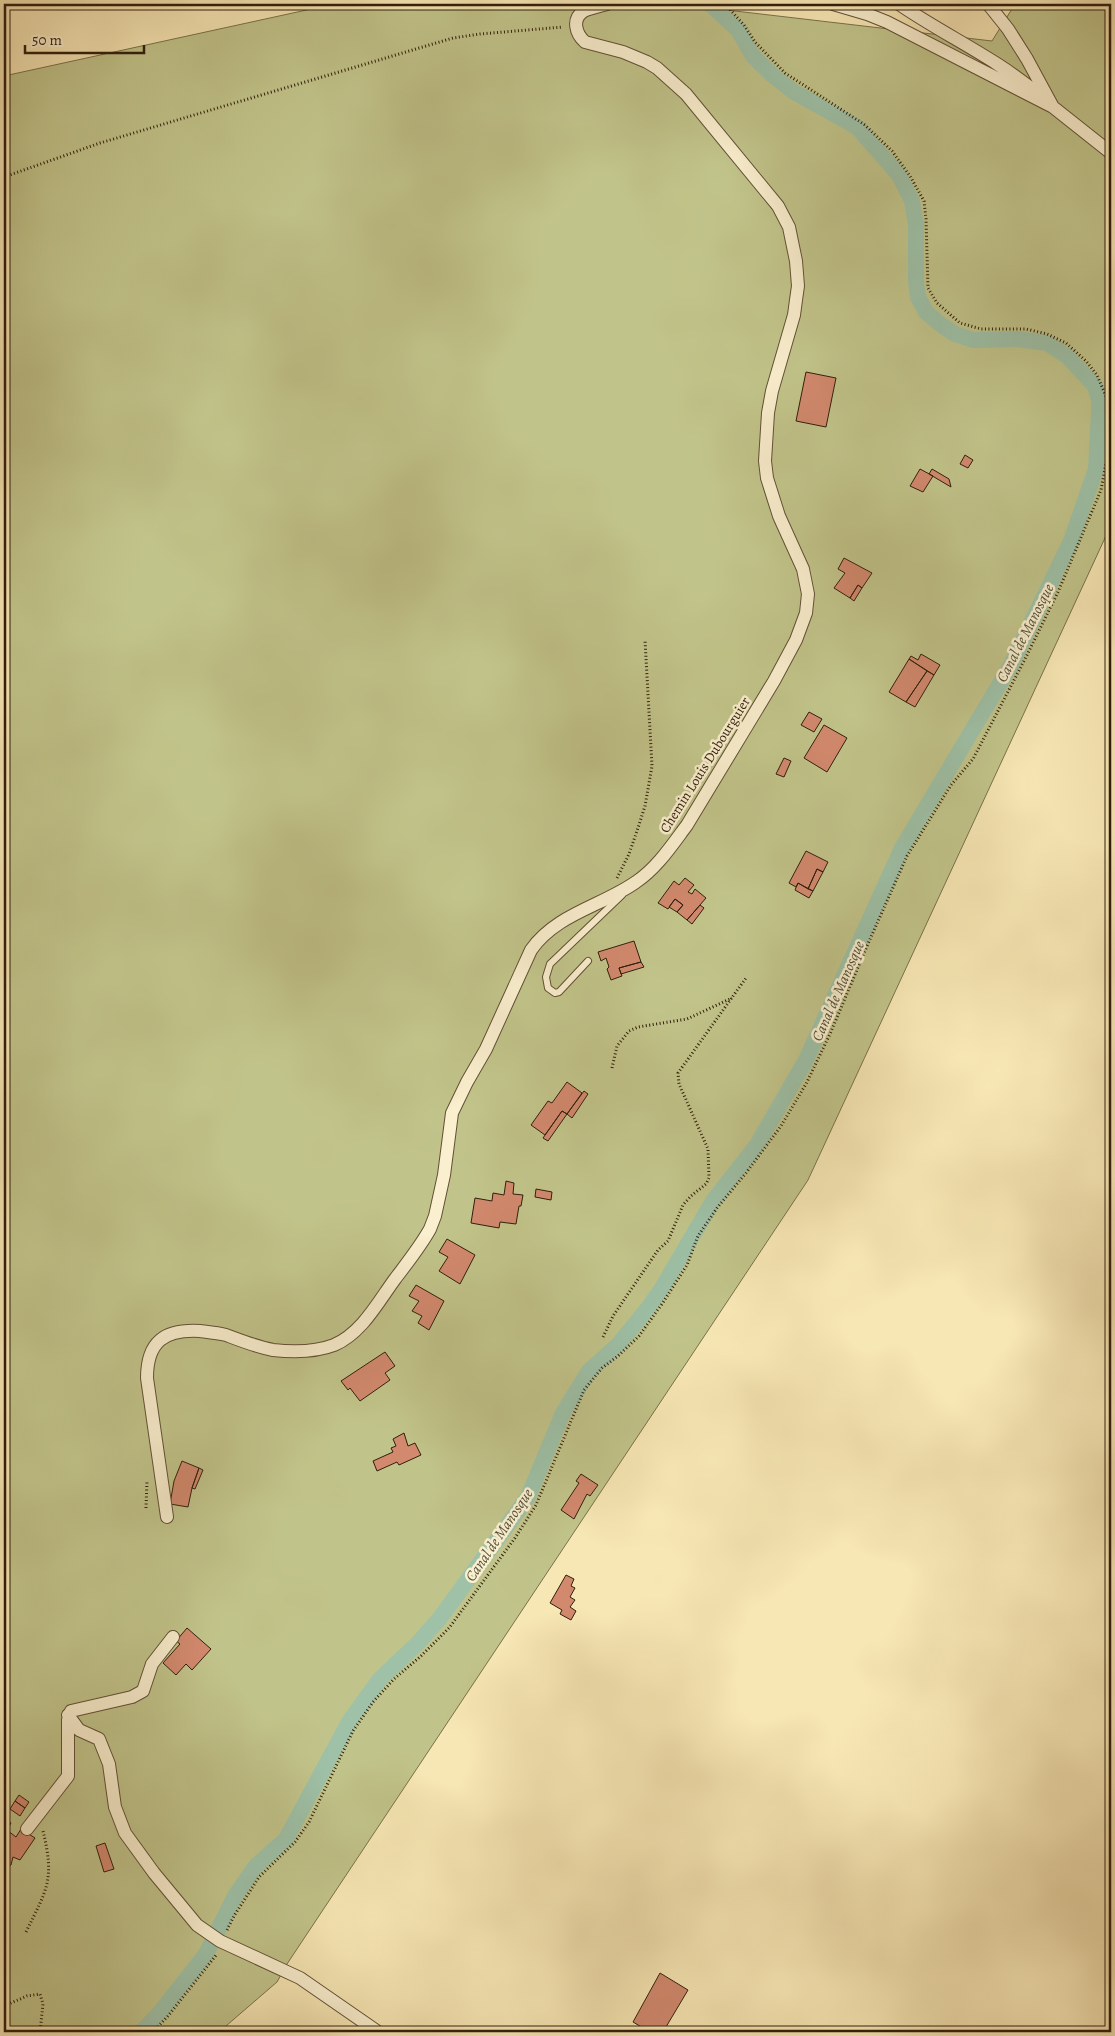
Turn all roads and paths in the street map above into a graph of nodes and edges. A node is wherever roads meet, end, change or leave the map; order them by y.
1 (607, 4) edge
2 (725, 4) edge
3 (833, 4) edge
4 (898, 4) edge
5 (988, 4) edge
6 (576, 26) junction
7 (1053, 107) junction
8 (1111, 153) edge
9 (4, 177) edge
10 (646, 640) dead end
11 (629, 887) junction
12 (613, 896) junction
13 (588, 961) dead end
14 (746, 978) dead end
15 (733, 997) junction
16 (612, 1068) dead end
17 (603, 1337) dead end
18 (167, 1517) dead end
19 (173, 1637) dead end
20 (68, 1715) junction
21 (27, 1829) dead end
22 (43, 1829) dead end
23 (26, 1932) dead end
24 (221, 1942) junction
25 (4, 2006) edge
26 (40, 2032) edge
27 (153, 2032) edge
28 (378, 2032) edge

1 - 6 street
2 - 24 path
3 - 7 street
4 - 7 street
5 - 7 street
6 - 9 path
6 - 11 street, Chemin Louis Dubourguier
7 - 8 street
10 - 12 path
11 - 12 street, Chemin Louis Dubourguier
11 - 13 lane
12 - 18 street, Chemin Louis Dubourguier
14 - 15 path
15 - 16 path
15 - 17 path
19 - 20 street
20 - 21 street
20 - 24 street
22 - 23 path
24 - 27 path
24 - 28 street
25 - 26 path

